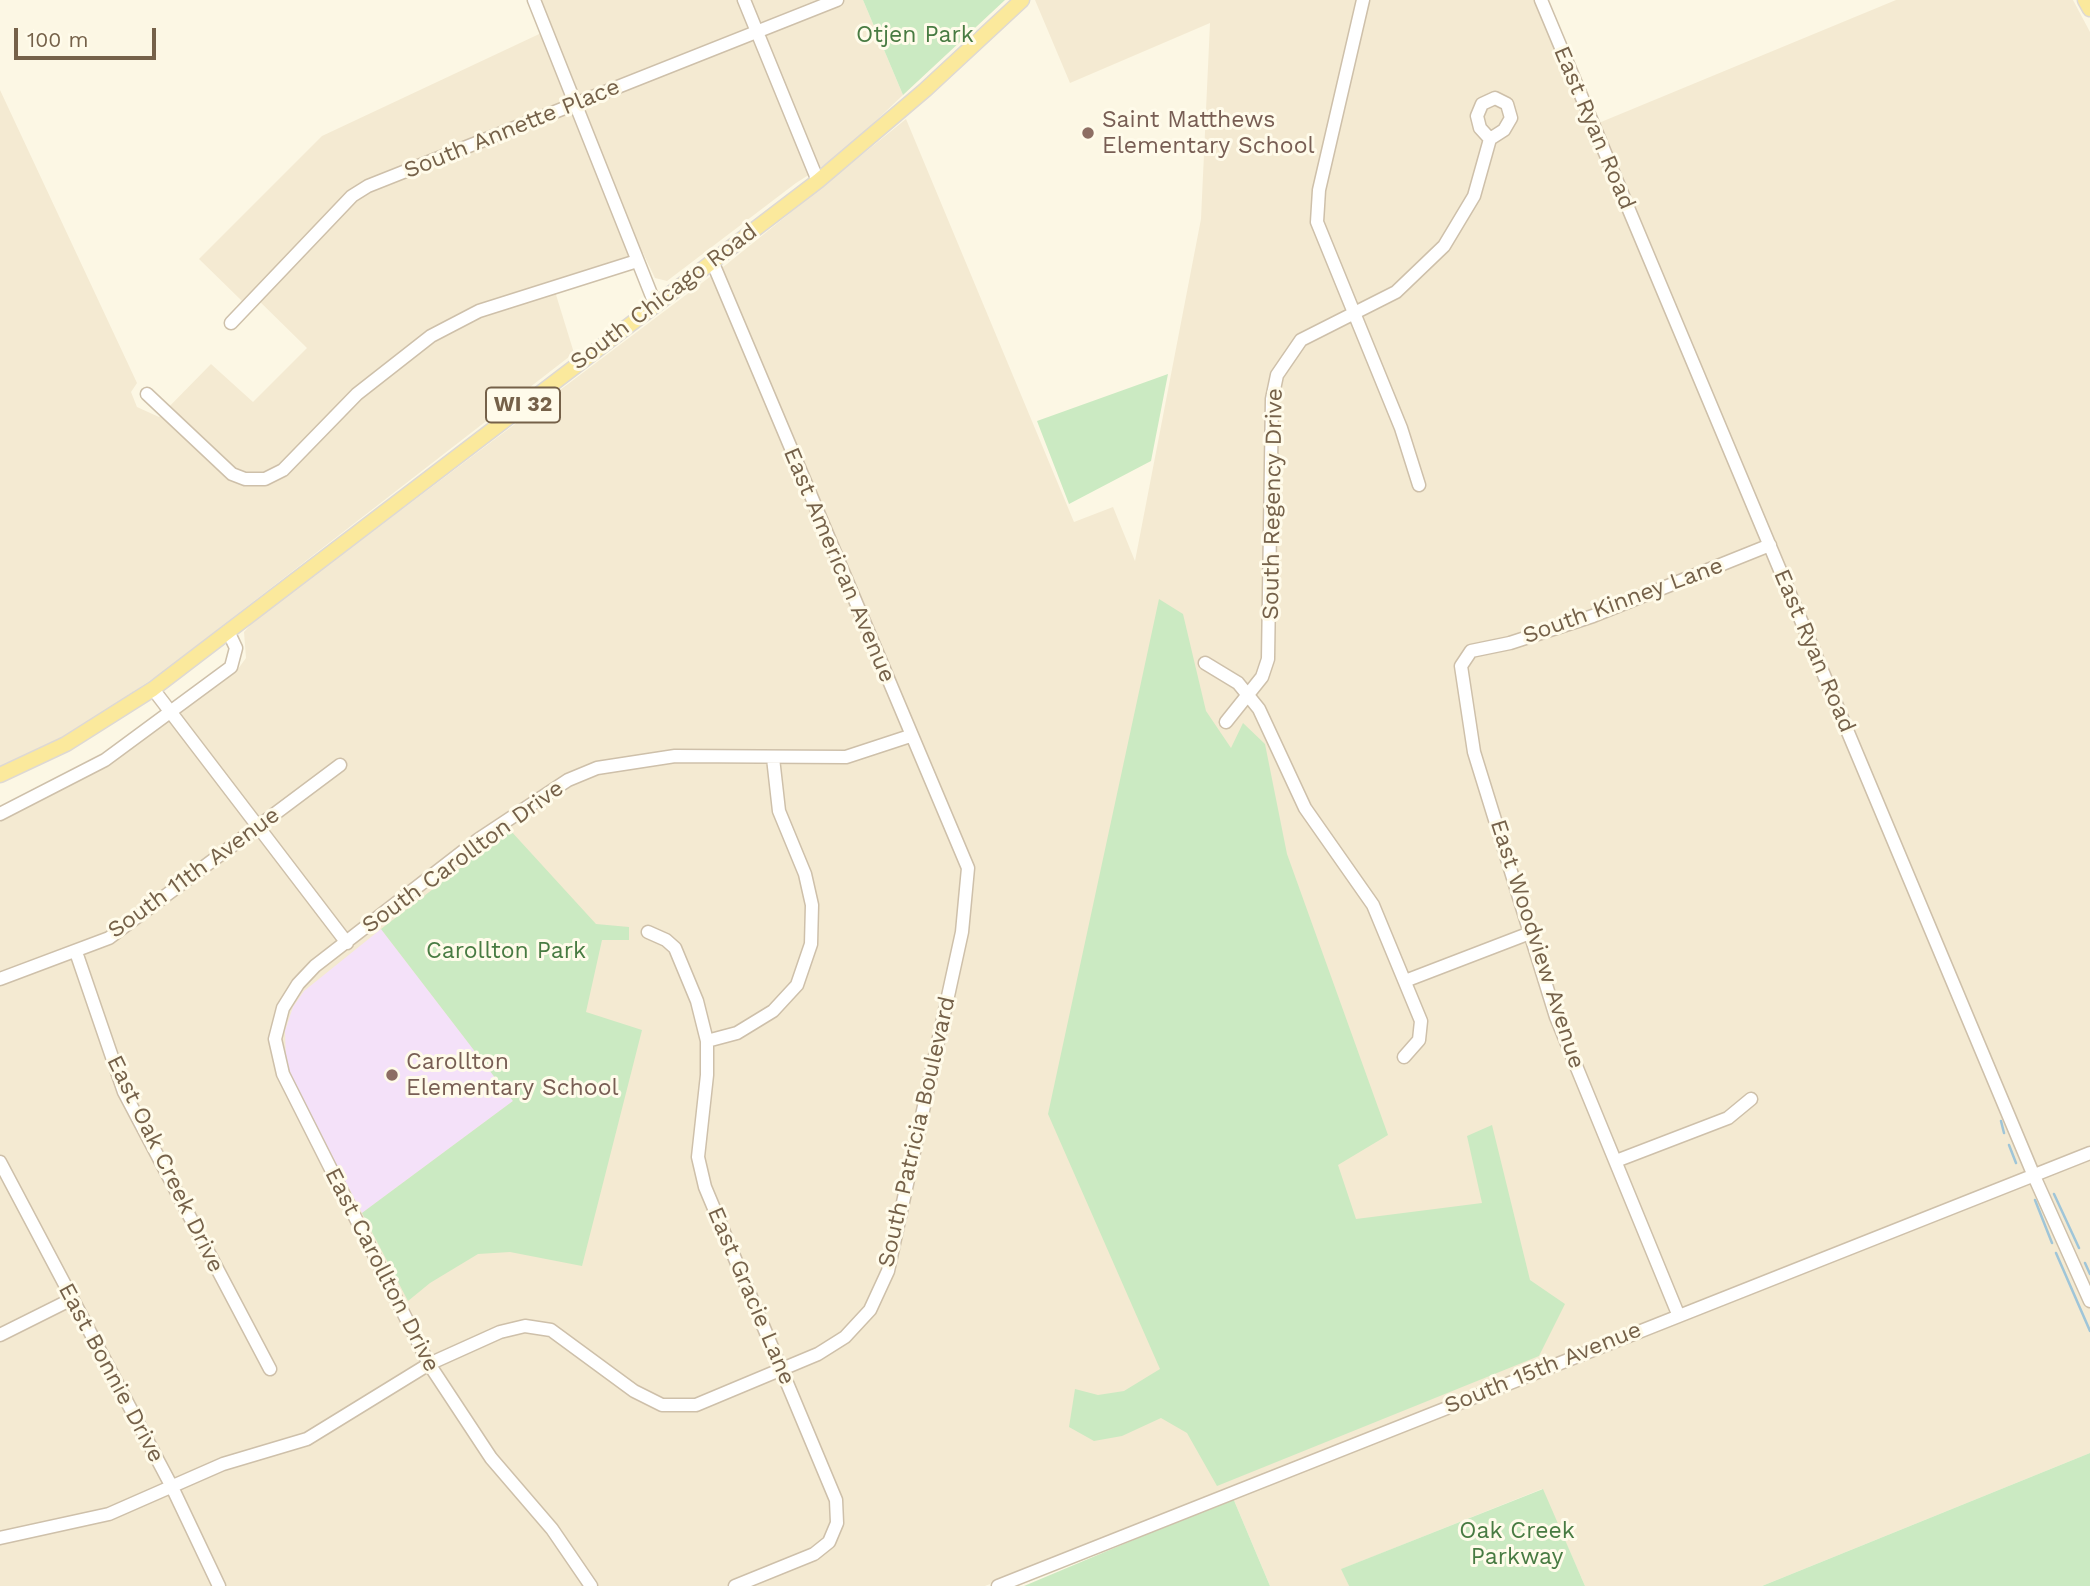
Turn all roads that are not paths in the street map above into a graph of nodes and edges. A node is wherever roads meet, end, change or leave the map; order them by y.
1 (534, 0) edge
2 (744, 0) edge
3 (838, 0) edge
4 (1022, 0) edge
5 (1363, 0) edge
6 (1541, 0) edge
7 (2085, 0) edge
8 (2090, 9) edge
9 (757, 31) junction
10 (575, 104) junction
11 (1490, 139) dead end
12 (818, 181) junction
13 (637, 261) junction
14 (712, 261) junction
15 (655, 304) junction
16 (1353, 314) junction
17 (231, 323) dead end
18 (147, 394) dead end
19 (1419, 485) dead end
20 (1770, 545) junction
21 (228, 631) junction
22 (1475, 650) joint
23 (1205, 663) dead end
24 (153, 689) junction
25 (1248, 695) junction
26 (170, 711) junction
27 (1226, 722) dead end
28 (910, 736) junction
29 (773, 758) junction
30 (340, 765) dead end
31 (0, 775) edge
32 (0, 814) edge
33 (258, 827) junction
34 (968, 868) joint
35 (648, 932) dead end
36 (1530, 933) junction
37 (347, 943) junction
38 (76, 952) junction
39 (0, 979) edge
40 (1405, 981) junction
41 (706, 1041) junction
42 (1404, 1057) dead end
43 (1751, 1099) dead end
44 (2090, 1153) edge
45 (1616, 1161) junction
46 (0, 1162) edge
47 (2034, 1176) junction
48 (72, 1299) junction
49 (2090, 1301) edge
50 (1678, 1314) junction
51 (0, 1335) edge
52 (429, 1364) junction
53 (270, 1369) dead end
54 (782, 1370) junction
55 (172, 1487) junction
56 (0, 1538) edge
57 (219, 1586) edge
58 (591, 1586) edge
59 (735, 1586) edge
60 (998, 1586) edge

1 - 10 street
2 - 9 street
3 - 9 street, South Annette Place
4 - 12 main road, South Chicago Road / WI 32
5 - 16 street
6 - 20 street, East Ryan Road
7 - 8 main road
9 - 10 street, South Annette Place
9 - 12 street
10 - 13 street
10 - 17 street, South Annette Place
11 - 16 street, South Regency Drive
12 - 14 main road, South Chicago Road / WI 32
13 - 15 street
13 - 18 street
14 - 15 main road, South Chicago Road / WI 32
14 - 28 street, East American Avenue
15 - 21 main road, South Chicago Road / WI 32
16 - 19 street
16 - 25 street, South Regency Drive
20 - 22 street, South Kinney Lane
20 - 47 street, East Ryan Road
21 - 24 main road, South Chicago Road / WI 32
21 - 26 street
22 - 36 street, East Woodview Avenue
23 - 25 street
24 - 26 street
24 - 31 main road, South Chicago Road / WI 32
25 - 27 street, South Regency Drive
25 - 40 street
26 - 32 street
26 - 33 street
28 - 29 street, South Carollton Drive
28 - 34 street, East American Avenue
29 - 37 street, South Carollton Drive
29 - 41 street
30 - 33 street, South 11th Avenue
33 - 37 street
33 - 38 street, South 11th Avenue
34 - 54 street, South Patricia Boulevard
35 - 41 street, East Gracie Lane
36 - 40 street
36 - 45 street, East Woodview Avenue
37 - 52 street, East Carollton Drive
38 - 39 street, South 11th Avenue
38 - 53 street, East Oak Creek Drive
40 - 42 street
41 - 54 street, East Gracie Lane
43 - 45 street
44 - 47 street, South 15th Avenue
45 - 50 street, East Woodview Avenue
46 - 48 street, East Bonnie Drive
47 - 49 street, East Ryan Road
47 - 50 street, South 15th Avenue
48 - 51 street
48 - 55 street, East Bonnie Drive
50 - 60 street, South 15th Avenue
52 - 54 street, South Patricia Boulevard
52 - 55 street, South Patricia Boulevard
52 - 58 street, East Carollton Drive
54 - 59 street, East Gracie Lane
55 - 56 street, South Patricia Boulevard
55 - 57 street, East Bonnie Drive

